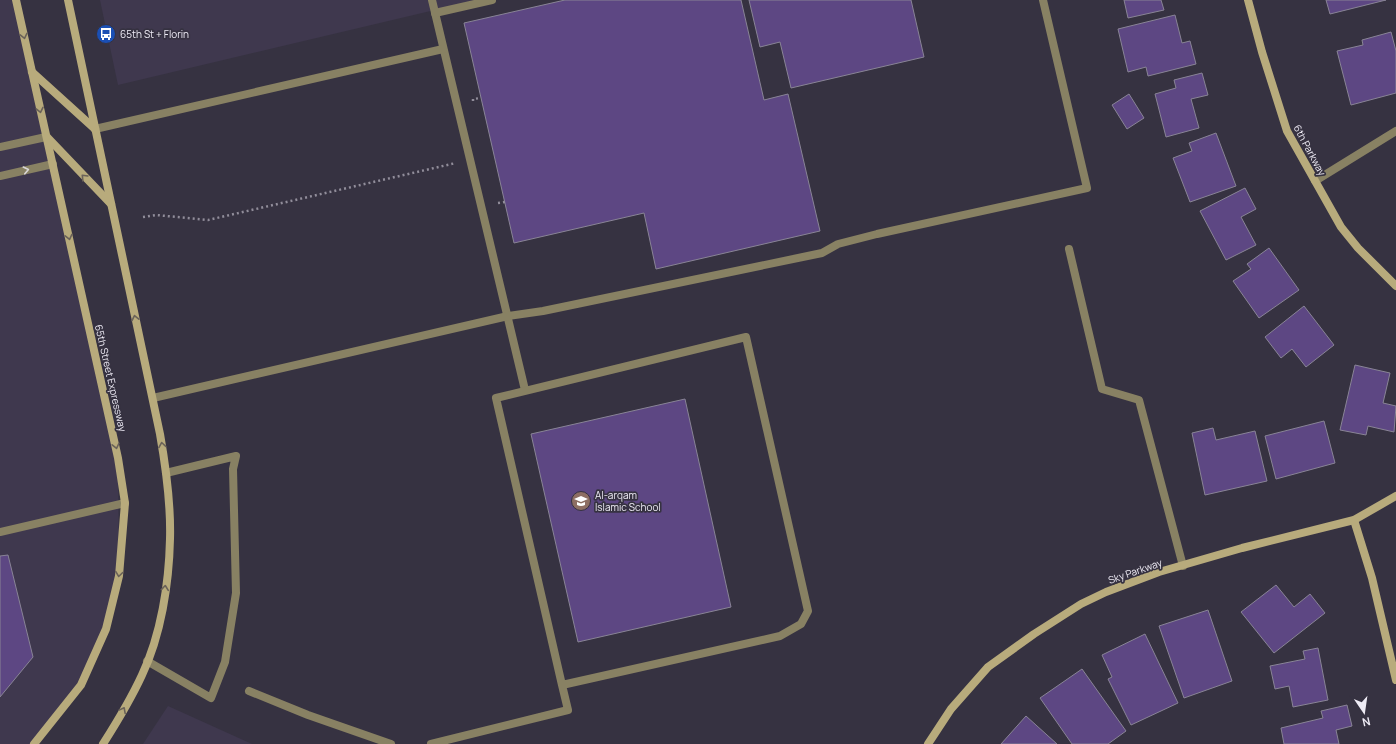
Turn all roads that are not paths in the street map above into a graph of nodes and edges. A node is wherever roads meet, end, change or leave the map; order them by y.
1 (16, 0) edge
2 (68, 0) edge
3 (432, 0) edge
4 (492, 0) edge
5 (1043, 0) edge
6 (1248, 0) edge
7 (435, 13) junction
8 (443, 49) junction
9 (32, 72) junction
10 (95, 129) junction
11 (1396, 132) edge
12 (46, 137) junction
13 (0, 147) edge
14 (53, 164) junction
15 (0, 176) edge
16 (1315, 181) junction
17 (111, 205) junction
18 (1068, 248) dead end
19 (1396, 286) edge
20 (508, 316) junction
21 (525, 390) junction
22 (152, 398) junction
23 (166, 473) junction
24 (1396, 496) edge
25 (125, 504) junction
26 (1354, 520) junction
27 (0, 532) edge
28 (1183, 566) junction
29 (147, 662) junction
30 (1396, 680) edge
31 (562, 686) junction
32 (249, 691) dead end
33 (34, 744) edge
34 (103, 744) edge
35 (391, 744) edge
36 (431, 744) edge
37 (928, 744) edge

1 -> 9 main road, 65th Street Expressway
2 - 10 main road
3 - 7 street
4 - 7 street
5 - 20 street
6 - 16 main road, 6th Parkway
7 - 8 street
8 - 10 street
8 - 20 street
9 - 10 main road
9 -> 12 main road, 65th Street Expressway
10 - 17 main road
11 - 16 street
12 - 13 street
12 - 14 main road, 65th Street Expressway
17 -> 12 main road
15 -> 14 street
14 -> 25 main road, 65th Street Expressway
16 - 19 main road, 6th Parkway
22 -> 17 main road
18 - 28 street
20 - 21 street
20 - 22 street
21 - 31 street
21 - 31 street
23 -> 22 main road
29 -> 23 main road
23 - 29 street
24 - 26 main road, Sky Parkway
25 - 27 street
25 -> 33 main road, 65th Street Expressway
26 - 28 main road, Sky Parkway
26 - 30 main road
28 - 37 main road, Sky Parkway
34 -> 29 main road
31 - 36 street
32 - 35 street

